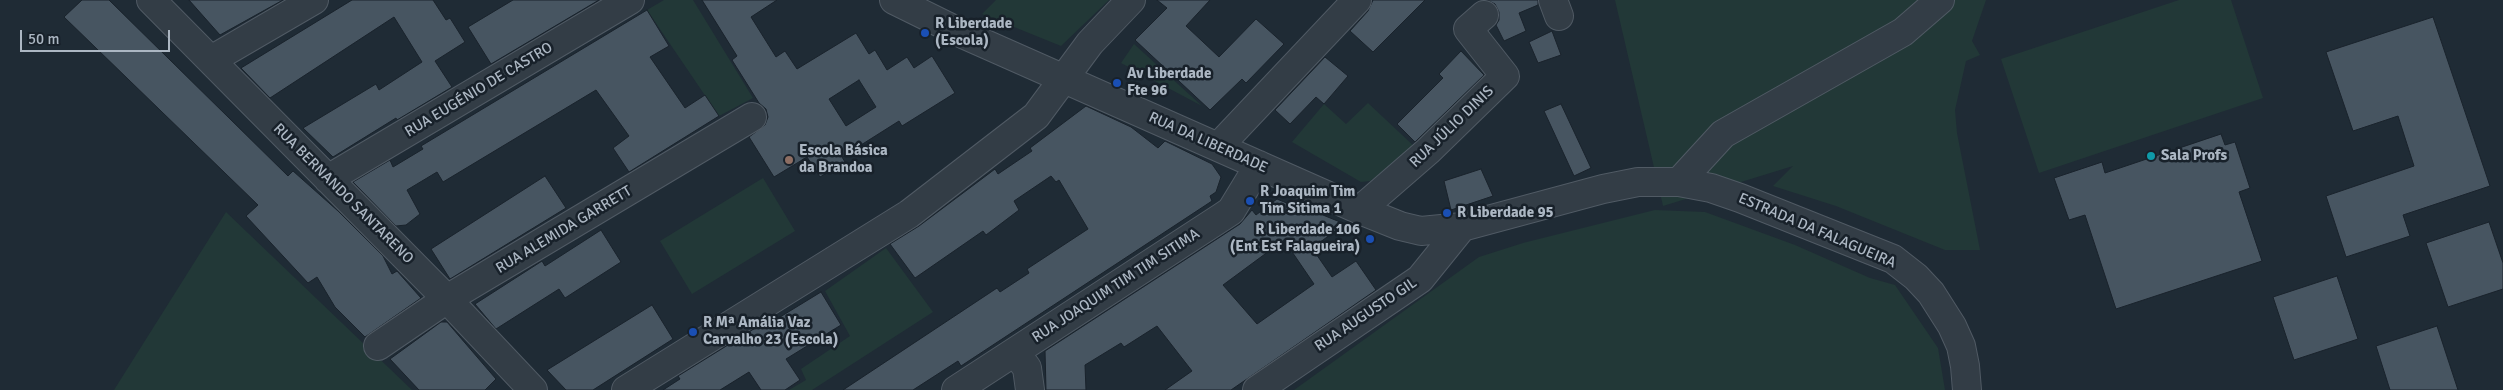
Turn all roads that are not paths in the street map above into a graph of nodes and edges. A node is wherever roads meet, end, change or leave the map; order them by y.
1 (151, 0) edge
2 (314, 0) edge
3 (630, 0) edge
4 (1131, 0) edge
5 (1357, 0) edge
6 (1940, 0) edge
7 (903, 2) edge
8 (1484, 15) dead end
9 (211, 60) junction
10 (1064, 79) junction
11 (752, 117) dead end
12 (1218, 147) junction
13 (1259, 165) junction
14 (328, 179) junction
15 (1679, 182) junction
16 (1360, 210) junction
17 (1462, 227) junction
18 (447, 299) junction
19 (378, 346) dead end
20 (1015, 352) junction
21 (534, 390) edge
22 (626, 390) edge
23 (956, 390) edge
24 (1030, 390) edge
25 (1257, 390) edge
26 (1966, 390) edge

1 - 9 street, RUA BERNANDO SANTARENO
2 - 9 street
3 - 14 street, RUA EUGÉNIO DE CASTRO
4 - 10 street
5 - 12 street
6 - 15 street
7 - 10 street, RUA DA LIBERDADE
8 - 16 street, RUA JÚLIO DINIS
9 - 14 street, RUA BERNANDO SANTARENO
10 - 12 street, RUA DA LIBERDADE
10 - 22 street
11 - 18 street, RUA ALEMIDA GARRETT
12 - 13 street, RUA DA LIBERDADE
13 - 16 street, RUA DA LIBERDADE
13 - 20 street, RUA JOAQUIM TIM TIM SITIMA
14 - 18 street, RUA BERNANDO SANTARENO
15 - 17 street, RUA DA LIBERDADE
15 - 26 street, ESTRADA DA FALAGUEIRA
16 - 17 street, RUA DA LIBERDADE
17 - 25 street, RUA AUGUSTO GIL
18 - 19 street, RUA ALEMIDA GARRETT
18 - 21 street, RUA BERNANDO SANTARENO
20 - 23 street, RUA JOAQUIM TIM TIM SITIMA
20 - 24 street

